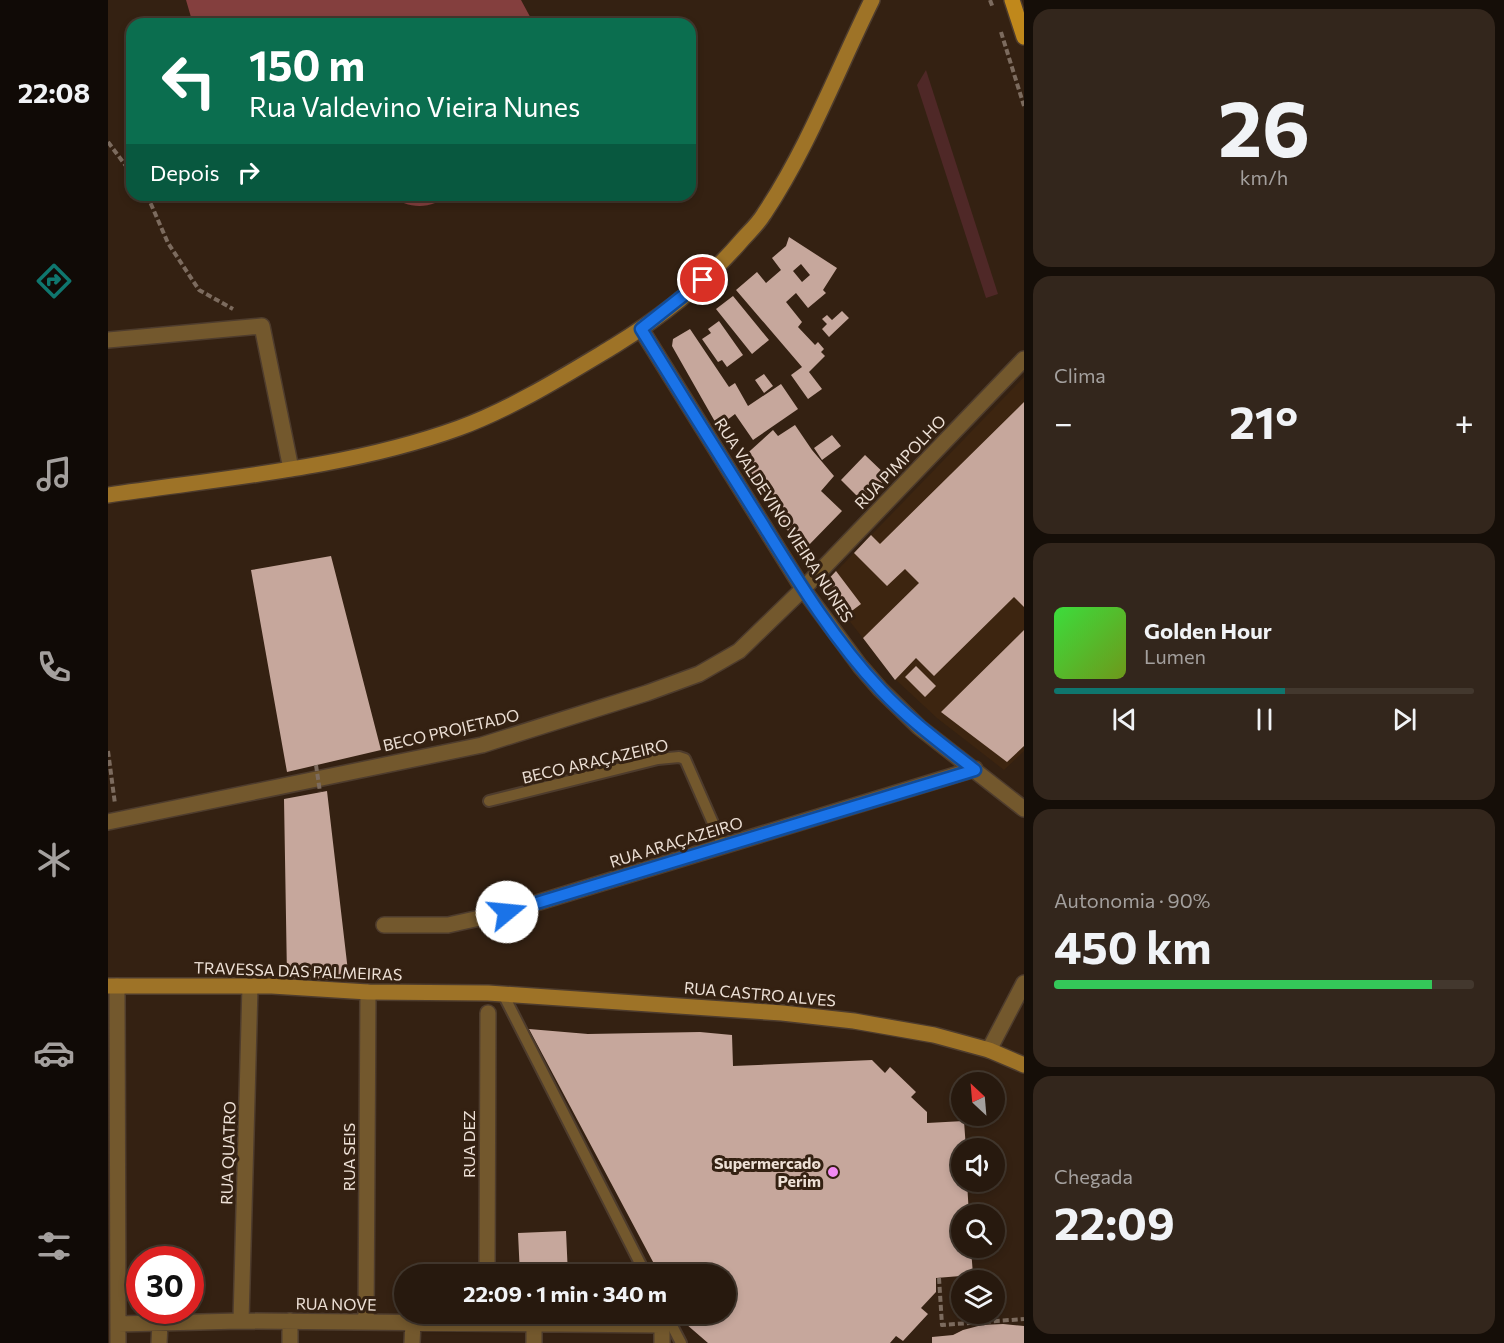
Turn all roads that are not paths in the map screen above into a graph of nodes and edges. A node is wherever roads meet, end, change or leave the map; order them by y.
1 (872, 0) edge
2 (1012, 0) edge
3 (1024, 37) edge
4 (641, 329) junction
5 (108, 340) edge
6 (1024, 359) edge
7 (291, 469) junction
8 (108, 495) edge
9 (803, 589) junction
10 (975, 770) junction
11 (489, 801) dead end
12 (1024, 809) edge
13 (113, 821) edge
14 (723, 846) junction
15 (384, 925) dead end
16 (1024, 982) edge
17 (113, 986) edge
18 (250, 986) junction
19 (368, 992) junction
20 (495, 993) junction
21 (488, 1013) dead end
22 (989, 1050) junction
23 (1024, 1065) edge
24 (487, 1264) edge
25 (640, 1264) edge
26 (113, 1278) edge
27 (241, 1321) junction
28 (290, 1321) junction
29 (204, 1322) edge
30 (366, 1322) junction
31 (394, 1323) edge
32 (118, 1324) junction
33 (126, 1324) edge
34 (160, 1324) edge
35 (412, 1324) edge
36 (534, 1324) edge
37 (664, 1324) edge
38 (667, 1324) edge
39 (118, 1343) edge
40 (159, 1343) edge
41 (290, 1343) edge
42 (412, 1343) edge
43 (534, 1343) edge
44 (662, 1343) edge
45 (681, 1343) edge

1 - 4 street
2 - 3 main road
4 - 7 street
4 - 9 street, RUA VALDEVINO VIEIRA NUNES
5 - 7 street
6 - 9 street, RUA PIMPOLHO
7 - 8 street
9 - 10 street, RUA VALDEVINO VIEIRA NUNES
9 - 13 street, BECO PROJETADO
10 - 12 street, RUA VALDEVINO VIEIRA NUNES
10 - 14 street, RUA ARAÇAZEIRO
11 - 14 lane, BECO ARAÇAZEIRO
14 - 15 street, RUA ARAÇAZEIRO
16 - 22 street
17 - 18 street, TRAVESSA DAS PALMEIRAS
17 - 26 street
18 - 19 street, TRAVESSA DAS PALMEIRAS
18 - 27 street, RUA QUATRO
19 - 20 street, TRAVESSA DAS PALMEIRAS
19 - 30 street, RUA SEIS
20 - 22 street, RUA CASTRO ALVES
20 - 25 lane
21 - 24 street, RUA DEZ
22 - 23 street, RUA CASTRO ALVES
26 - 32 street
27 - 28 street, RUA NOVE
27 - 29 street, RUA NOVE
28 - 30 street, RUA NOVE
28 - 41 street
30 - 31 street, RUA NOVE
32 - 33 street, RUA NOVE
32 - 39 street
34 - 40 street
35 - 42 street
36 - 43 street
37 - 44 street
38 - 45 lane

